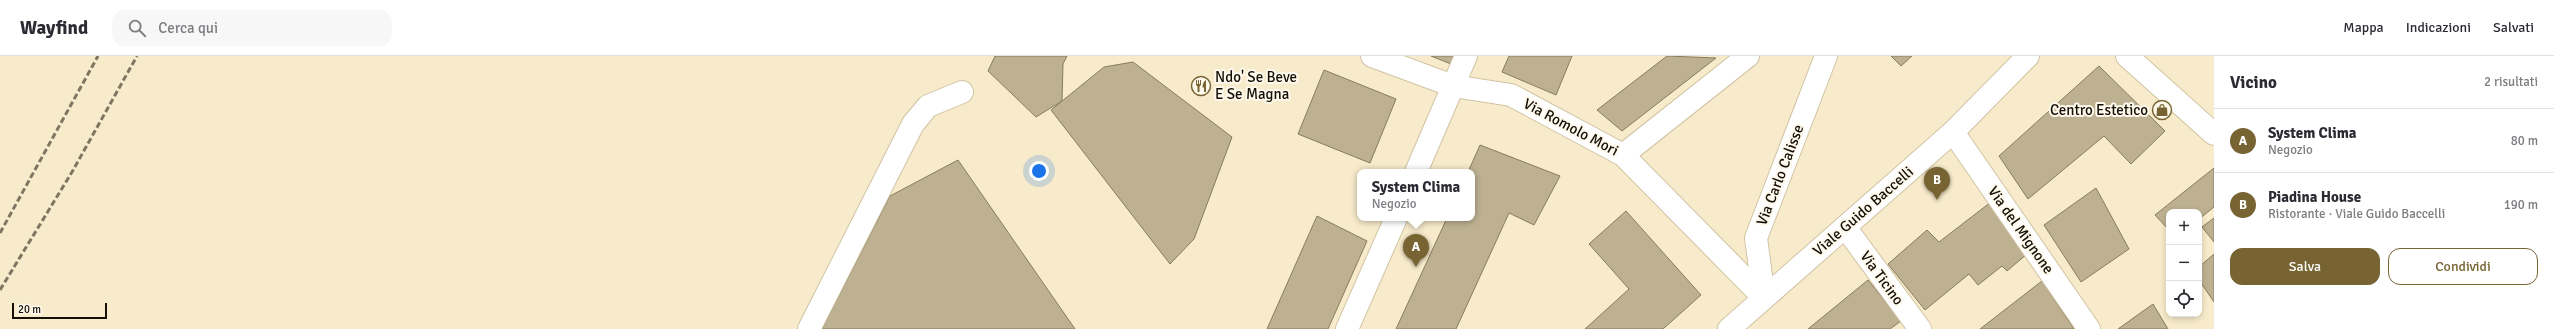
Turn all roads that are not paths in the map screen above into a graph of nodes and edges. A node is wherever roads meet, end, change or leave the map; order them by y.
1 (1372, 56) edge
2 (1466, 56) edge
3 (1748, 56) edge
4 (1826, 56) edge
5 (2028, 56) edge
6 (2127, 56) edge
7 (1453, 86) junction
8 (962, 92) dead end
9 (1953, 132) junction
10 (2214, 134) edge
11 (1623, 155) junction
12 (1417, 169) edge
13 (1395, 221) edge
14 (1845, 227) junction
15 (1764, 298) junction
16 (809, 329) edge
17 (1347, 329) edge
18 (1729, 329) edge
19 (1920, 329) edge
20 (2089, 329) edge

1 - 7 street, Via Romolo Mori
2 - 7 street
3 - 11 street
4 - 15 street, Via Carlo Calisse
5 - 9 street, Viale Guido Baccelli
6 - 10 street
7 - 11 street, Via Romolo Mori
7 - 12 street
8 - 16 street
9 - 14 street, Viale Guido Baccelli
9 - 20 street, Via del Mignone
11 - 15 street, Via Romolo Mori
13 - 17 street
14 - 15 street, Viale Guido Baccelli
14 - 19 street, Via Ticino
15 - 18 street, Viale Guido Baccelli

